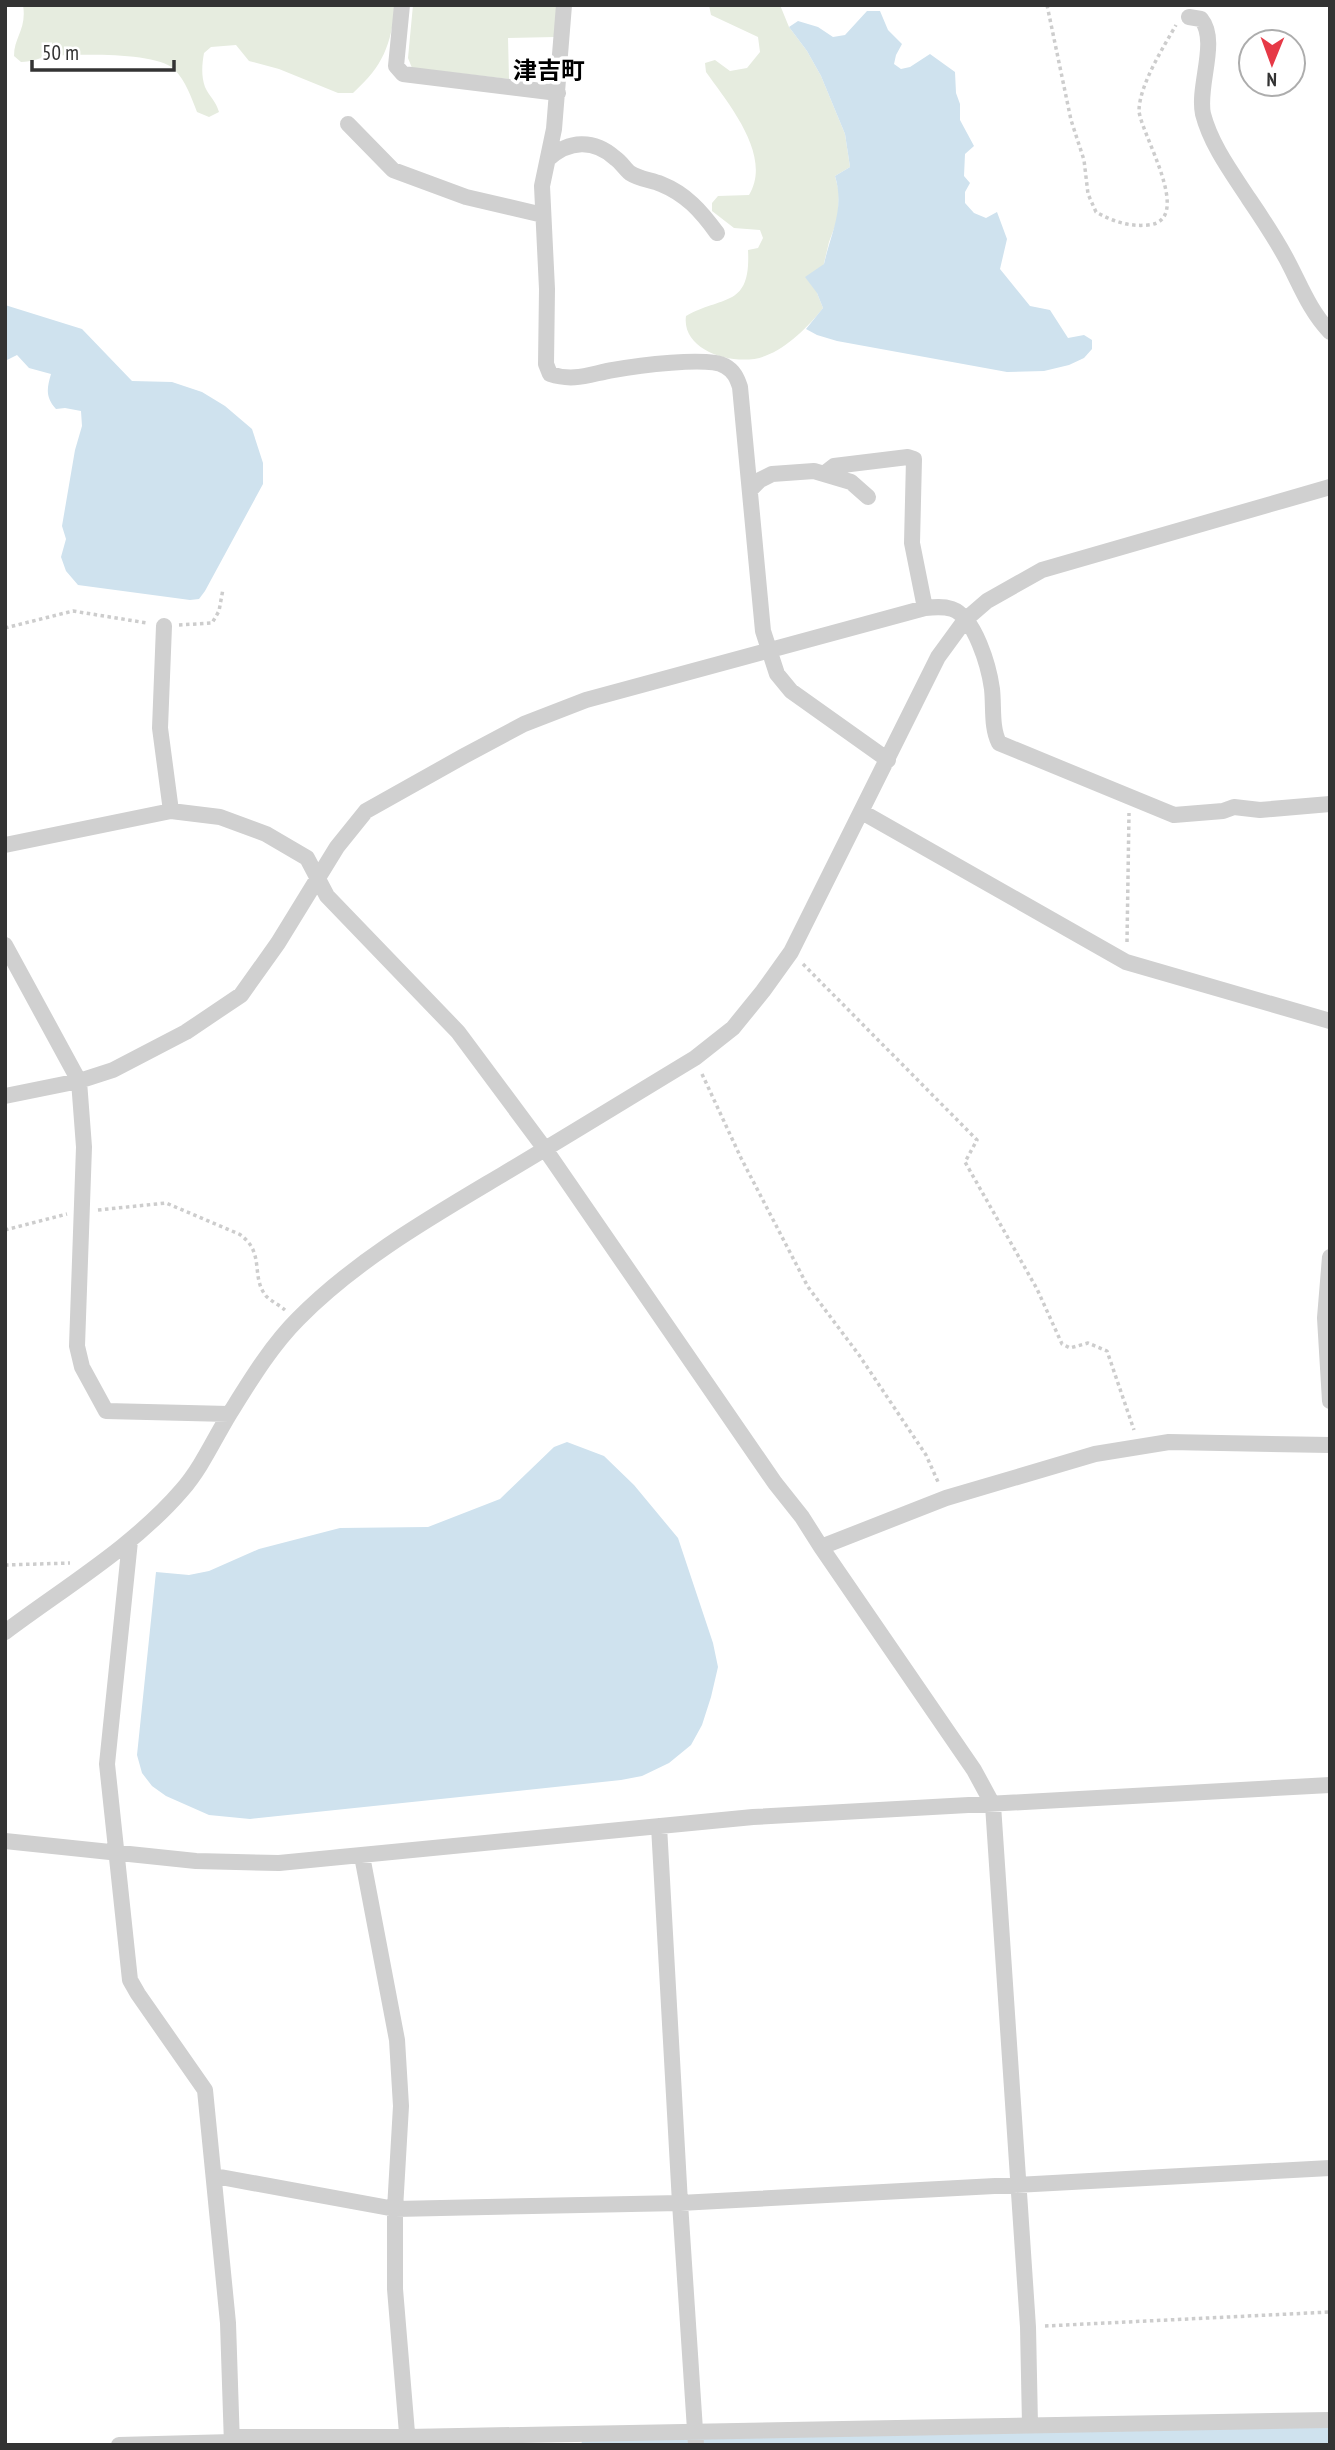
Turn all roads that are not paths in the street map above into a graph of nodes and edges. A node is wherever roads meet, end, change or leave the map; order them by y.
1 (402, 5) edge
2 (564, 5) edge
3 (1189, 17) road end
4 (558, 93) junction
5 (348, 124) dead end
6 (548, 159) junction
7 (543, 215) junction
8 (717, 233) dead end
9 (1330, 332) edge
10 (825, 473) junction
11 (1330, 487) edge
12 (750, 490) junction
13 (868, 497) dead end
14 (925, 608) junction
15 (965, 620) junction
16 (164, 626) road end
17 (769, 650) junction
18 (888, 760) junction
19 (1330, 804) edge
20 (172, 811) junction
21 (862, 812) junction
22 (5, 845) edge
23 (316, 878) junction
24 (5, 945) edge
25 (1330, 1021) edge
26 (79, 1081) junction
27 (5, 1096) edge
28 (545, 1149) junction
29 (1330, 1257) edge
30 (1330, 1401) edge
31 (229, 1414) junction
32 (1330, 1445) edge
33 (130, 1541) junction
34 (821, 1547) junction
35 (5, 1632) edge
36 (1330, 1785) edge
37 (993, 1805) junction
38 (659, 1826) junction
39 (5, 1840) edge
40 (116, 1852) junction
41 (362, 1856) junction
42 (1330, 2168) edge
43 (215, 2176) junction
44 (1017, 2183) junction
45 (680, 2203) junction
46 (395, 2209) junction
47 (1330, 2420) edge
48 (1030, 2425) junction
49 (696, 2438) edge
50 (408, 2441) edge
51 (232, 2442) edge
52 (119, 2445) edge

1 - 4 street
2 - 4 street
3 - 9 street
4 - 6 street
5 - 7 street
6 - 7 street
6 - 8 street
7 - 12 street
10 - 12 street
10 - 13 street
10 - 14 street
11 - 15 street
12 - 17 street
14 - 15 street
14 - 17 street
15 - 18 street
15 - 19 street
16 - 20 street
17 - 18 street
17 - 23 street
18 - 21 street
20 - 22 street
20 - 23 street
21 - 25 street
21 - 28 street
23 - 26 street
23 - 28 street
24 - 26 street
26 - 27 street
26 - 31 street
28 - 31 street
28 - 34 street
29 - 30 street
31 - 33 street
32 - 34 street
33 - 35 street
33 - 40 street
34 - 37 street
36 - 37 street
37 - 38 street
37 - 44 street
38 - 41 street
38 - 45 street
39 - 40 street
40 - 41 street
40 - 43 street
41 - 46 street
42 - 44 street
43 - 46 street
43 - 51 street
44 - 45 street
44 - 48 street
45 - 46 street
45 - 49 street
46 - 50 street
47 - 48 street
48 - 49 street
49 - 50 street
50 - 51 street
51 - 52 street

